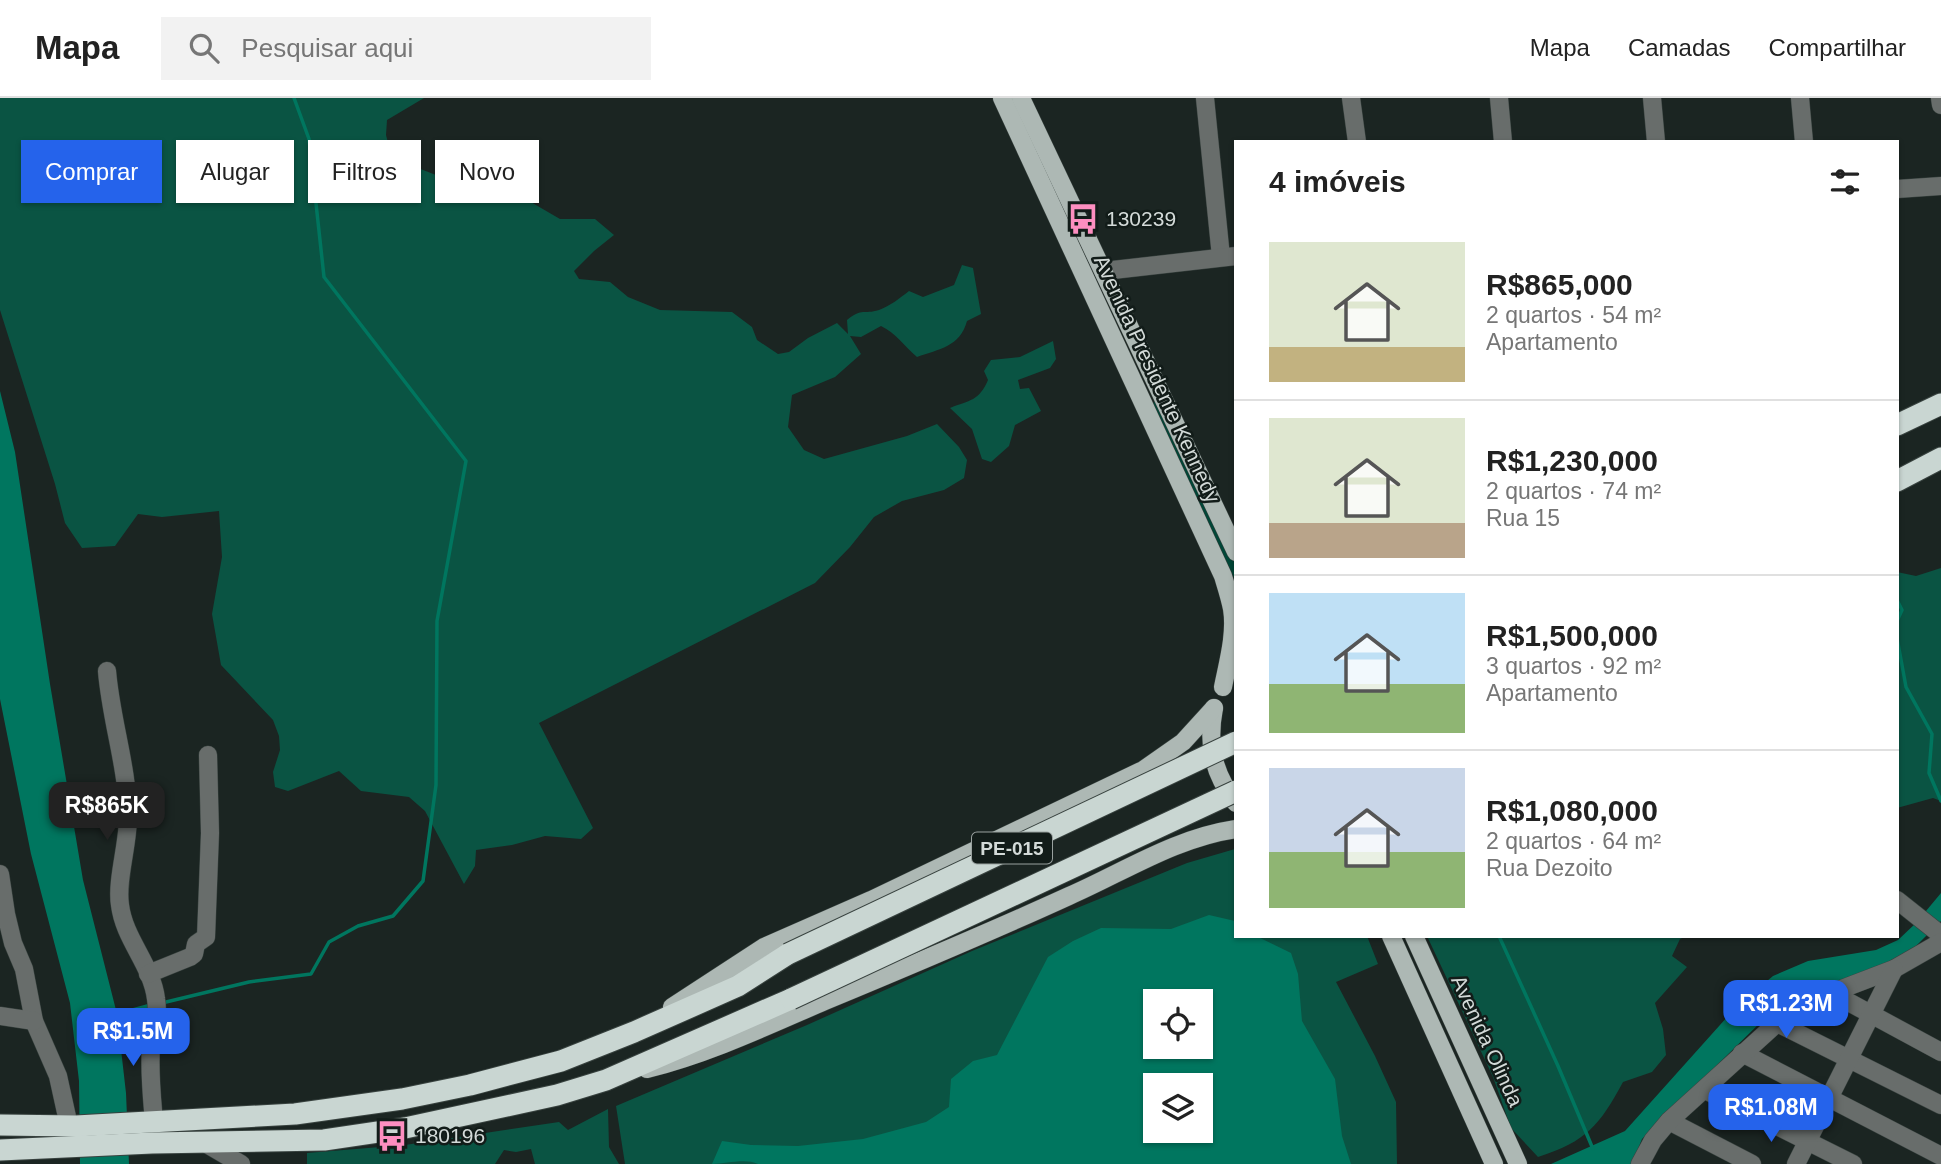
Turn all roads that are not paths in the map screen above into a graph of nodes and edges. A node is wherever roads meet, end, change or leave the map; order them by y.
1 (1002, 98) edge
2 (1021, 98) edge
3 (1205, 98) edge
4 (1351, 98) edge
5 (1499, 98) edge
6 (1652, 98) edge
7 (1800, 98) edge
8 (1940, 98) edge
9 (1941, 105) edge
10 (1357, 140) edge
11 (1503, 140) edge
12 (1656, 140) edge
13 (1804, 140) edge
14 (1941, 186) edge
15 (1899, 189) edge
16 (1228, 257) edge
17 (1104, 271) junction
18 (1941, 404) edge
19 (1899, 424) edge
20 (1939, 459) edge
21 (1899, 480) edge
22 (1899, 490) edge
23 (1234, 548) edge
24 (107, 671) dead end
25 (1234, 675) edge
26 (1223, 687) junction
27 (1214, 708) junction
28 (1234, 743) edge
29 (208, 755) dead end
30 (1234, 792) edge
31 (1234, 801) edge
32 (1234, 829) edge
33 (0, 874) edge
34 (1899, 902) edge
35 (1940, 937) edge
36 (1392, 938) edge
37 (1415, 938) edge
38 (1894, 969) junction
39 (148, 974) junction
40 (1830, 992) junction
41 (0, 1016) edge
42 (1872, 1016) junction
43 (34, 1021) junction
44 (1777, 1023) junction
45 (634, 1032) junction
46 (1941, 1052) edge
47 (1742, 1053) junction
48 (1850, 1059) junction
49 (606, 1080) junction
50 (1705, 1090) junction
51 (1829, 1098) junction
52 (1941, 1104) edge
53 (1670, 1121) junction
54 (0, 1125) edge
55 (152, 1129) junction
56 (75, 1133) junction
57 (1808, 1141) junction
58 (205, 1143) junction
59 (0, 1150) edge
60 (1941, 1156) edge
61 (241, 1164) edge
62 (1494, 1164) edge
63 (1518, 1164) edge
64 (1640, 1164) edge
65 (1752, 1164) edge
66 (1796, 1164) edge
67 (1853, 1164) edge

1 - 26 main road, Avenida Presidente Kennedy
2 - 17 main road, Avenida Presidente Kennedy
3 - 16 street
4 - 10 street
5 - 11 street
6 - 12 street
7 - 13 street
8 - 9 street
14 - 15 street
16 - 17 street
17 - 23 main road, Avenida Presidente Kennedy
18 - 19 highway
20 - 21 highway
20 - 22 main road
24 - 39 street
25 - 26 main road
26 - 27 main road
27 - 31 main road
27 - 45 main road
28 - 45 highway, PE-015, bridge
29 - 39 street
30 - 49 highway, PE-015, bridge
32 - 49 main road
33 - 43 street
34 - 35 street
35 - 38 street
36 - 62 main road
37 - 63 main road, Avenida Olinda
38 - 40 street
38 - 42 street
39 - 55 street
40 - 42 street
40 - 44 street
41 - 43 street
42 - 46 street
42 - 48 street
43 - 56 street
44 - 47 street
44 - 48 street
45 - 55 highway, PE-015
47 - 50 street
47 - 51 street
48 - 51 street
48 - 52 street
49 - 58 highway, PE-015
50 - 53 street
50 - 57 street
51 - 57 street
51 - 60 street
53 - 64 street
53 - 65 street
54 - 56 highway, PE-015
55 - 56 highway, PE-015
55 - 58 highway, PE-015
56 - 59 highway, PE-015
57 - 66 street
57 - 67 street
58 - 61 street

